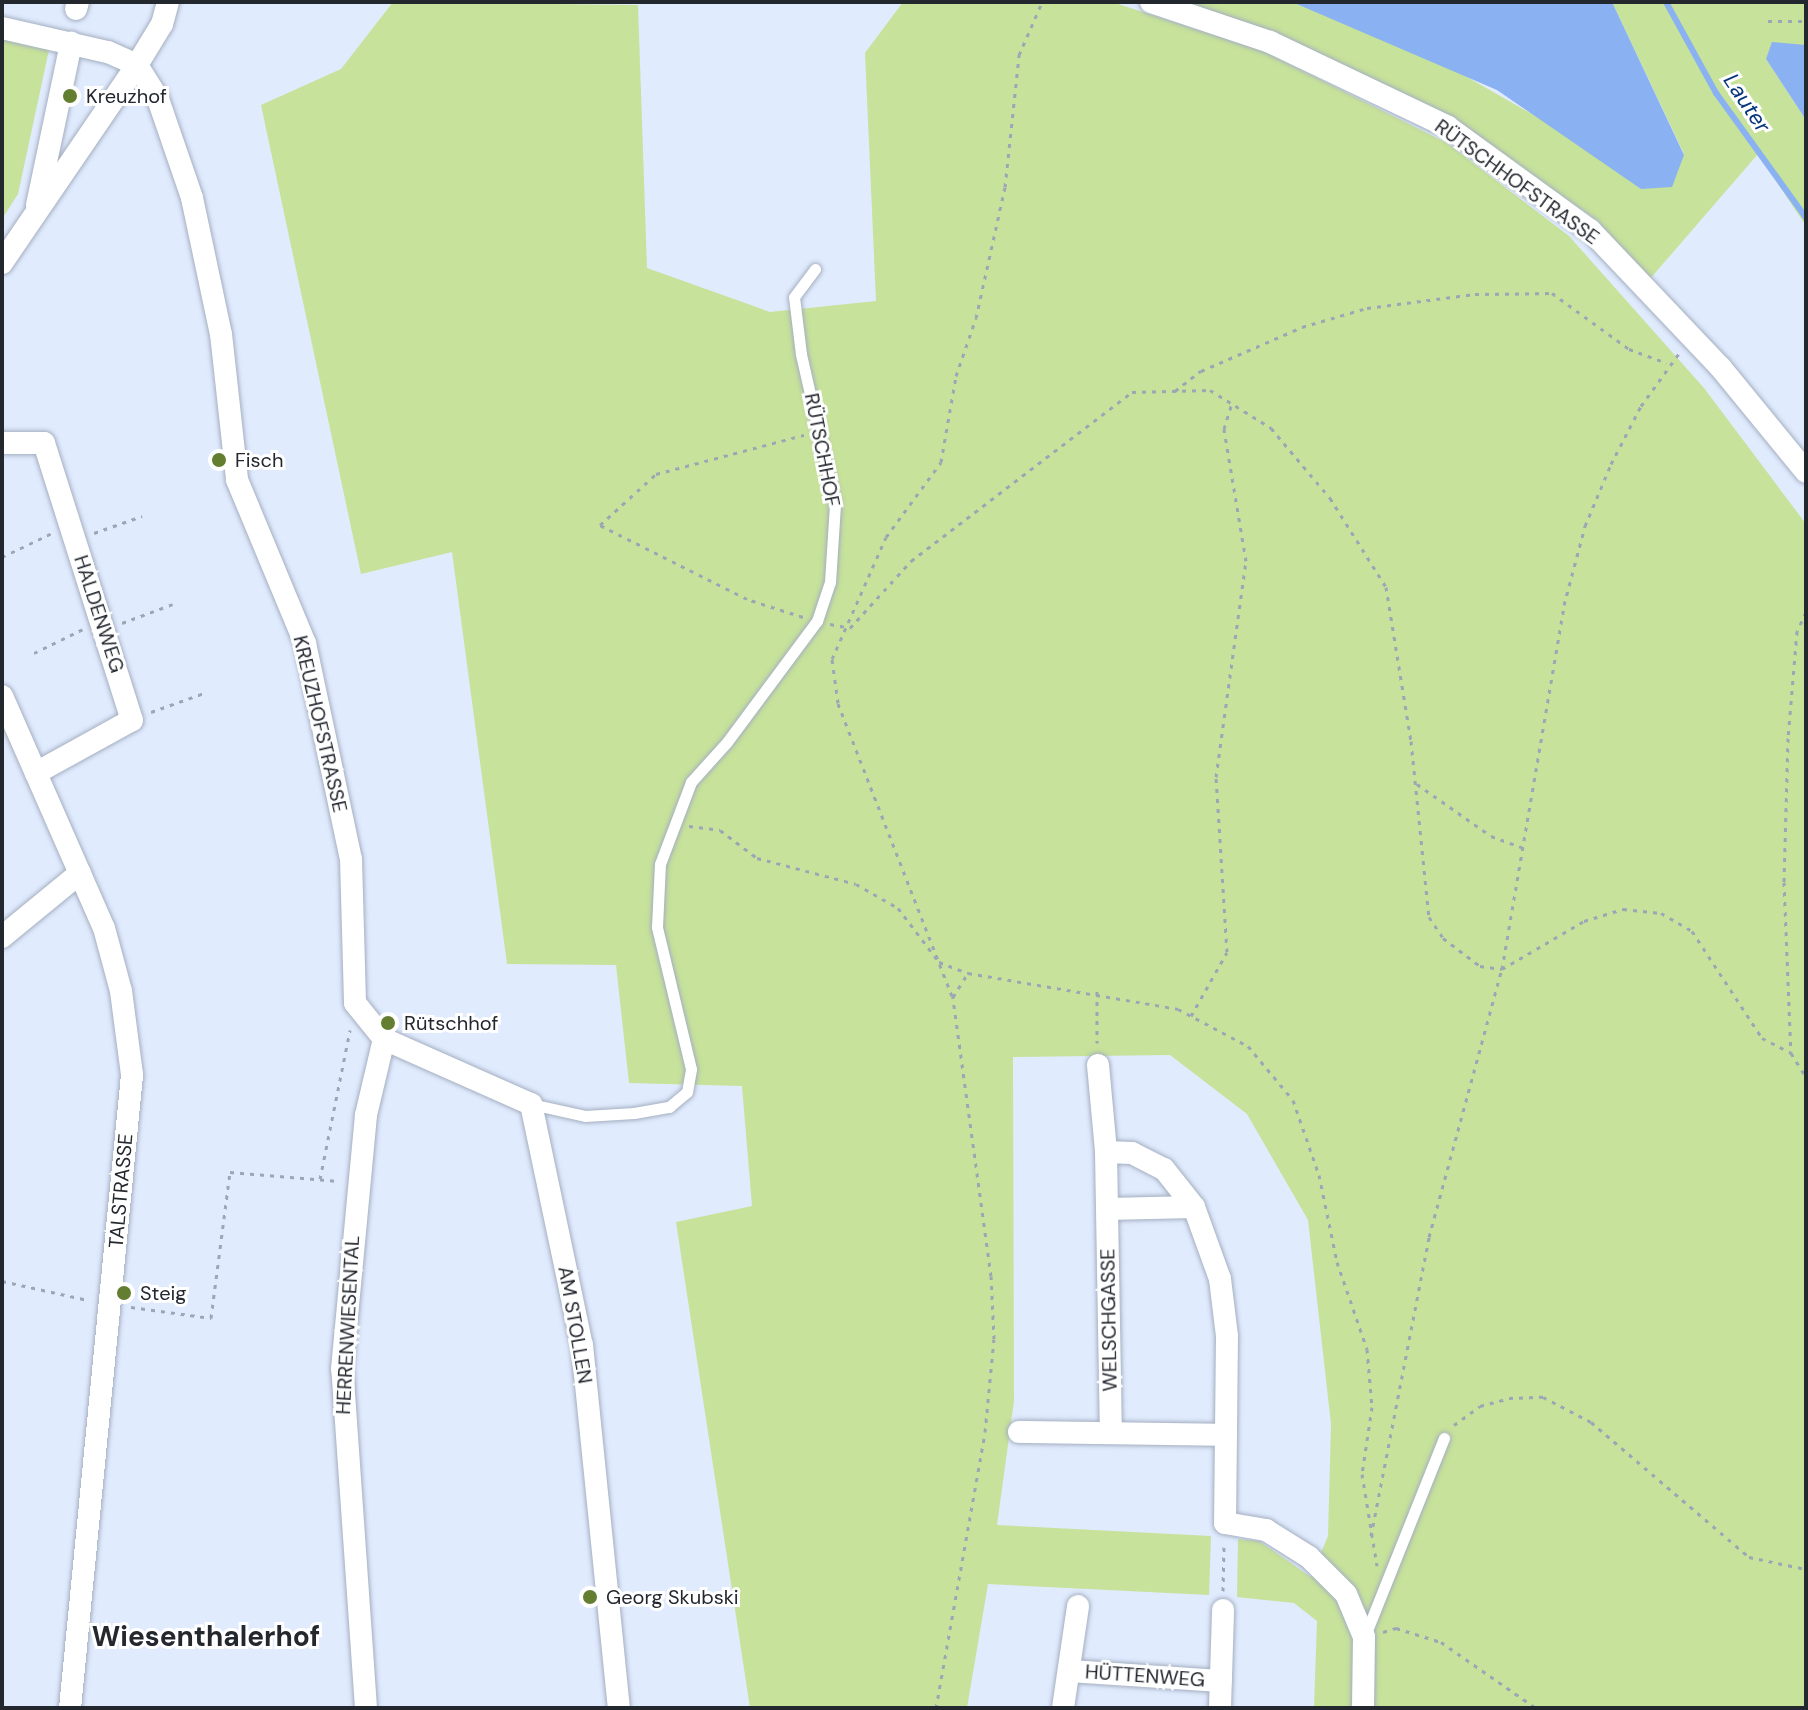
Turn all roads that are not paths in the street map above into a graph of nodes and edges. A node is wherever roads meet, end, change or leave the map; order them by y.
1 (168, 2) edge
2 (1151, 2) edge
3 (2, 28) edge
4 (71, 43) junction
5 (137, 65) junction
6 (35, 214) junction
7 (2, 263) edge
8 (815, 269) dead end
9 (2, 443) edge
10 (1806, 472) edge
11 (2, 696) edge
12 (36, 773) junction
13 (80, 873) junction
14 (2, 937) edge
15 (384, 1039) junction
16 (1098, 1065) road end
17 (531, 1104) junction
18 (1106, 1152) junction
19 (1194, 1207) junction
20 (1107, 1209) junction
21 (1111, 1431) junction
22 (1019, 1432) dead end
23 (1226, 1435) junction
24 (1444, 1438) road end
25 (1078, 1606) dead end
26 (1223, 1610) road end
27 (1364, 1637) junction
28 (1069, 1671) junction
29 (1221, 1681) junction
30 (70, 1708) edge
31 (366, 1708) edge
32 (619, 1708) edge
33 (1063, 1708) edge
34 (1220, 1708) edge
35 (1363, 1708) edge

1 - 5 street
2 - 10 street, RÜTSCHHOFSTRASSE
3 - 4 street
4 - 5 street
4 - 6 street
5 - 6 street
5 - 15 street, KREUZHOFSTRASSE
6 - 7 street
8 - 17 lane, RÜTSCHHOF
9 - 12 street, HALDENWEG
11 - 12 street, TALSTRASSE
12 - 13 street, TALSTRASSE
13 - 14 street
13 - 30 street, TALSTRASSE
15 - 17 street
15 - 31 street, HERRENWIESENTAL
16 - 18 street, WELSCHGASSE
17 - 32 street, AM STOLLEN
18 - 19 street
18 - 20 street, WELSCHGASSE
19 - 20 street
19 - 23 street
20 - 21 street, WELSCHGASSE
21 - 22 street
21 - 23 street
23 - 27 street
24 - 27 lane
25 - 28 street, HÜTTENWEG
26 - 29 street, HÜTTENWEG
27 - 35 street
28 - 29 street, HÜTTENWEG
28 - 33 street, HÜTTENWEG
29 - 34 street, HÜTTENWEG

